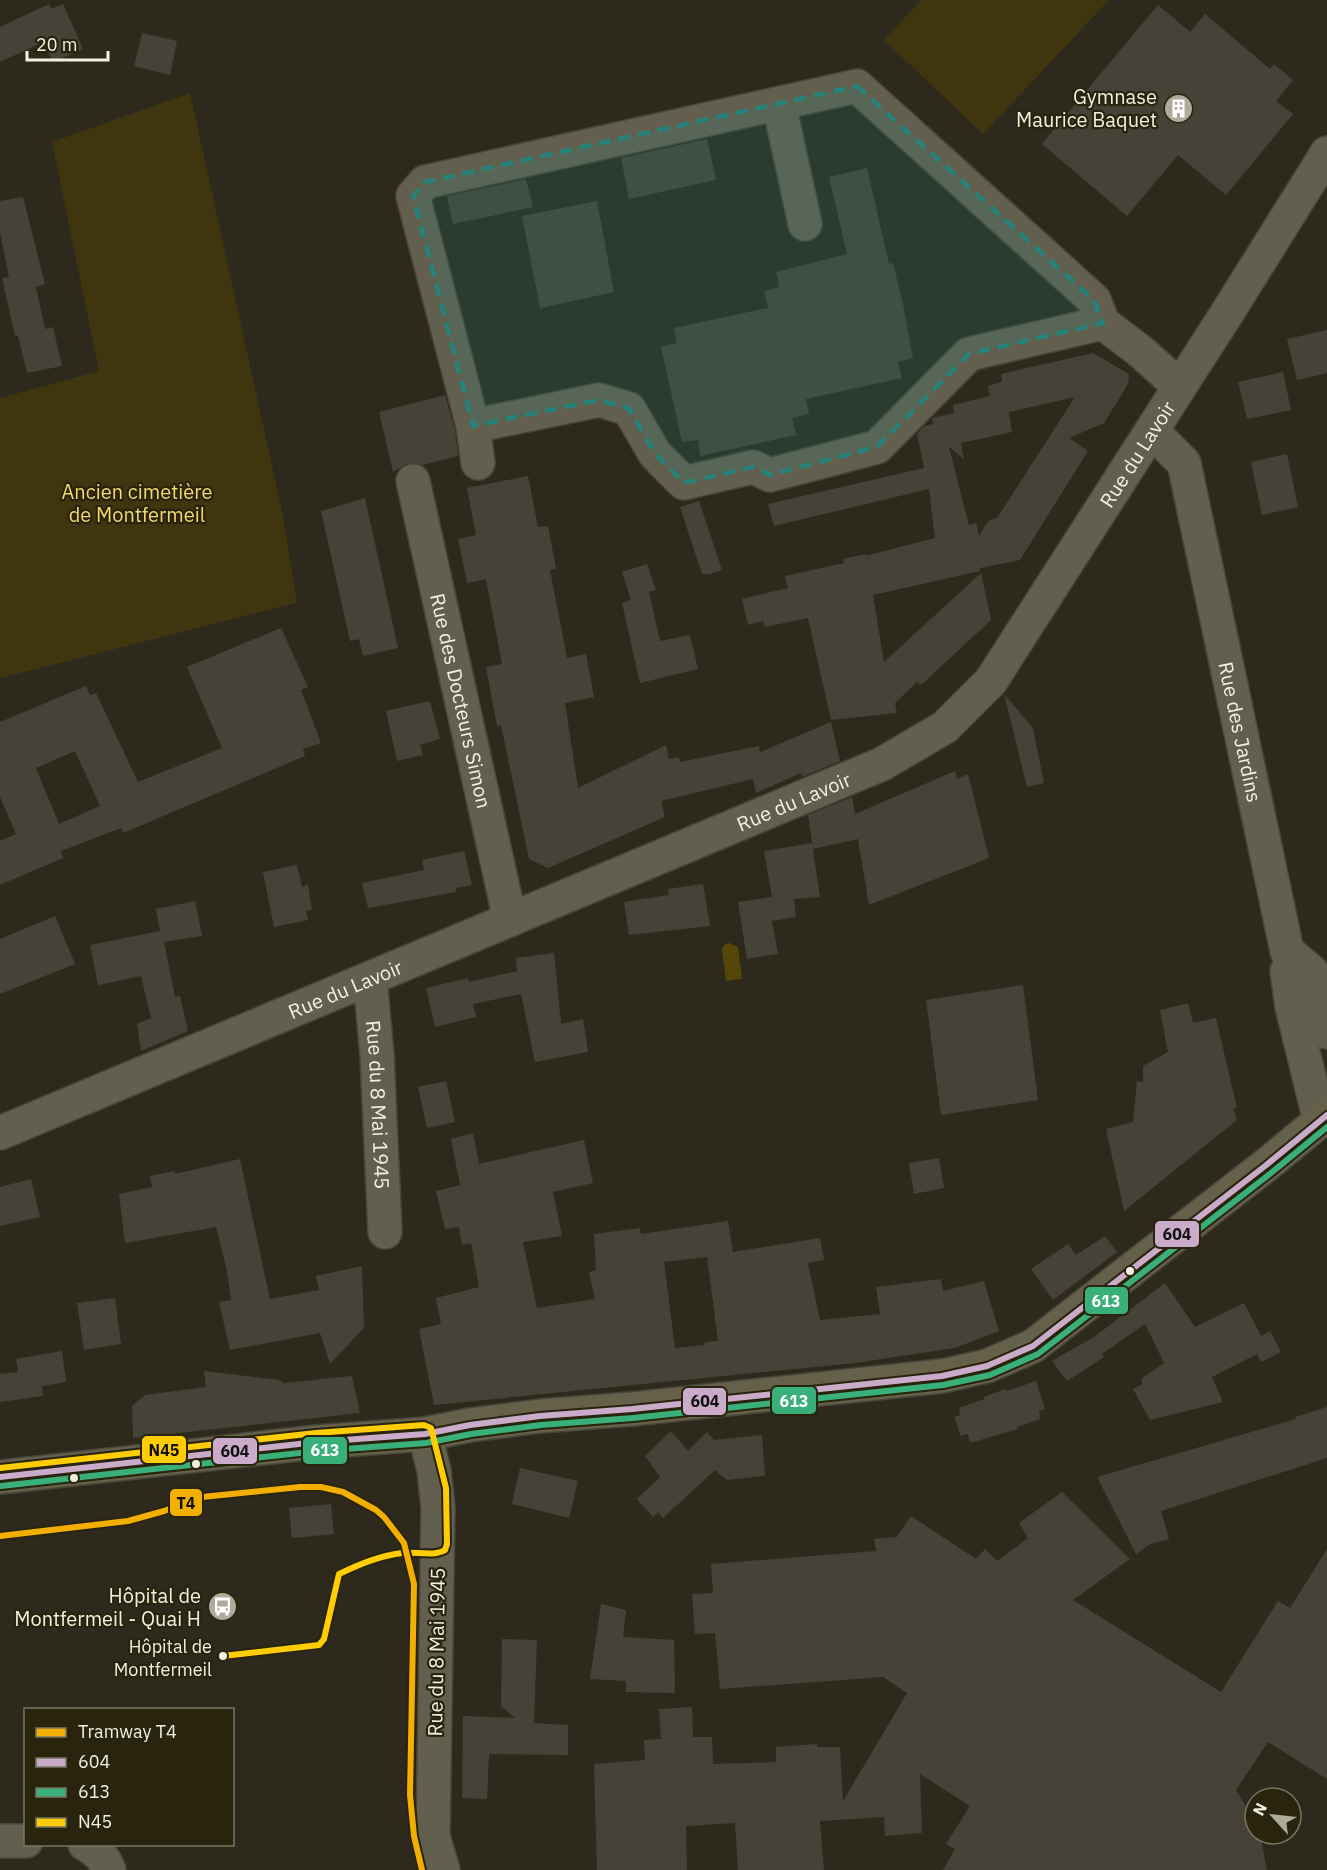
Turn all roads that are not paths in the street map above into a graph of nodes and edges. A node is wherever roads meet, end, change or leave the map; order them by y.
1 (779, 104) junction
2 (1327, 153) edge
3 (806, 224) dead end
4 (1103, 323) junction
5 (1179, 386) junction
6 (473, 426) junction
7 (1152, 431) junction
8 (478, 463) dead end
9 (413, 481) dead end
10 (510, 920) junction
11 (1287, 961) junction
12 (370, 979) junction
13 (1327, 1032) edge
14 (1324, 1118) edge
15 (0, 1133) edge
16 (385, 1232) dead end
17 (425, 1434) junction
18 (0, 1477) edge
19 (0, 1840) edge
20 (24, 1841) edge
21 (87, 1846) edge
22 (109, 1870) edge
23 (443, 1870) edge

1 - 3 street
1 - 4 street
1 - 6 street
2 - 5 street, Rue du Lavoir
4 - 5 street
4 - 6 street
5 - 7 street, Rue du Lavoir
6 - 8 street
7 - 10 street, Rue du Lavoir
7 - 11 street, Rue des Jardins
9 - 10 street, Rue des Docteurs Simon
10 - 12 street, Rue du Lavoir
11 - 13 street
11 - 14 street, Rue des Jardins
12 - 15 street, Rue du Lavoir
12 - 16 street, Rue du 8 Mai 1945
14 - 17 street
17 - 18 street
17 - 23 street, Rue du 8 Mai 1945
19 - 20 street
21 - 22 street

